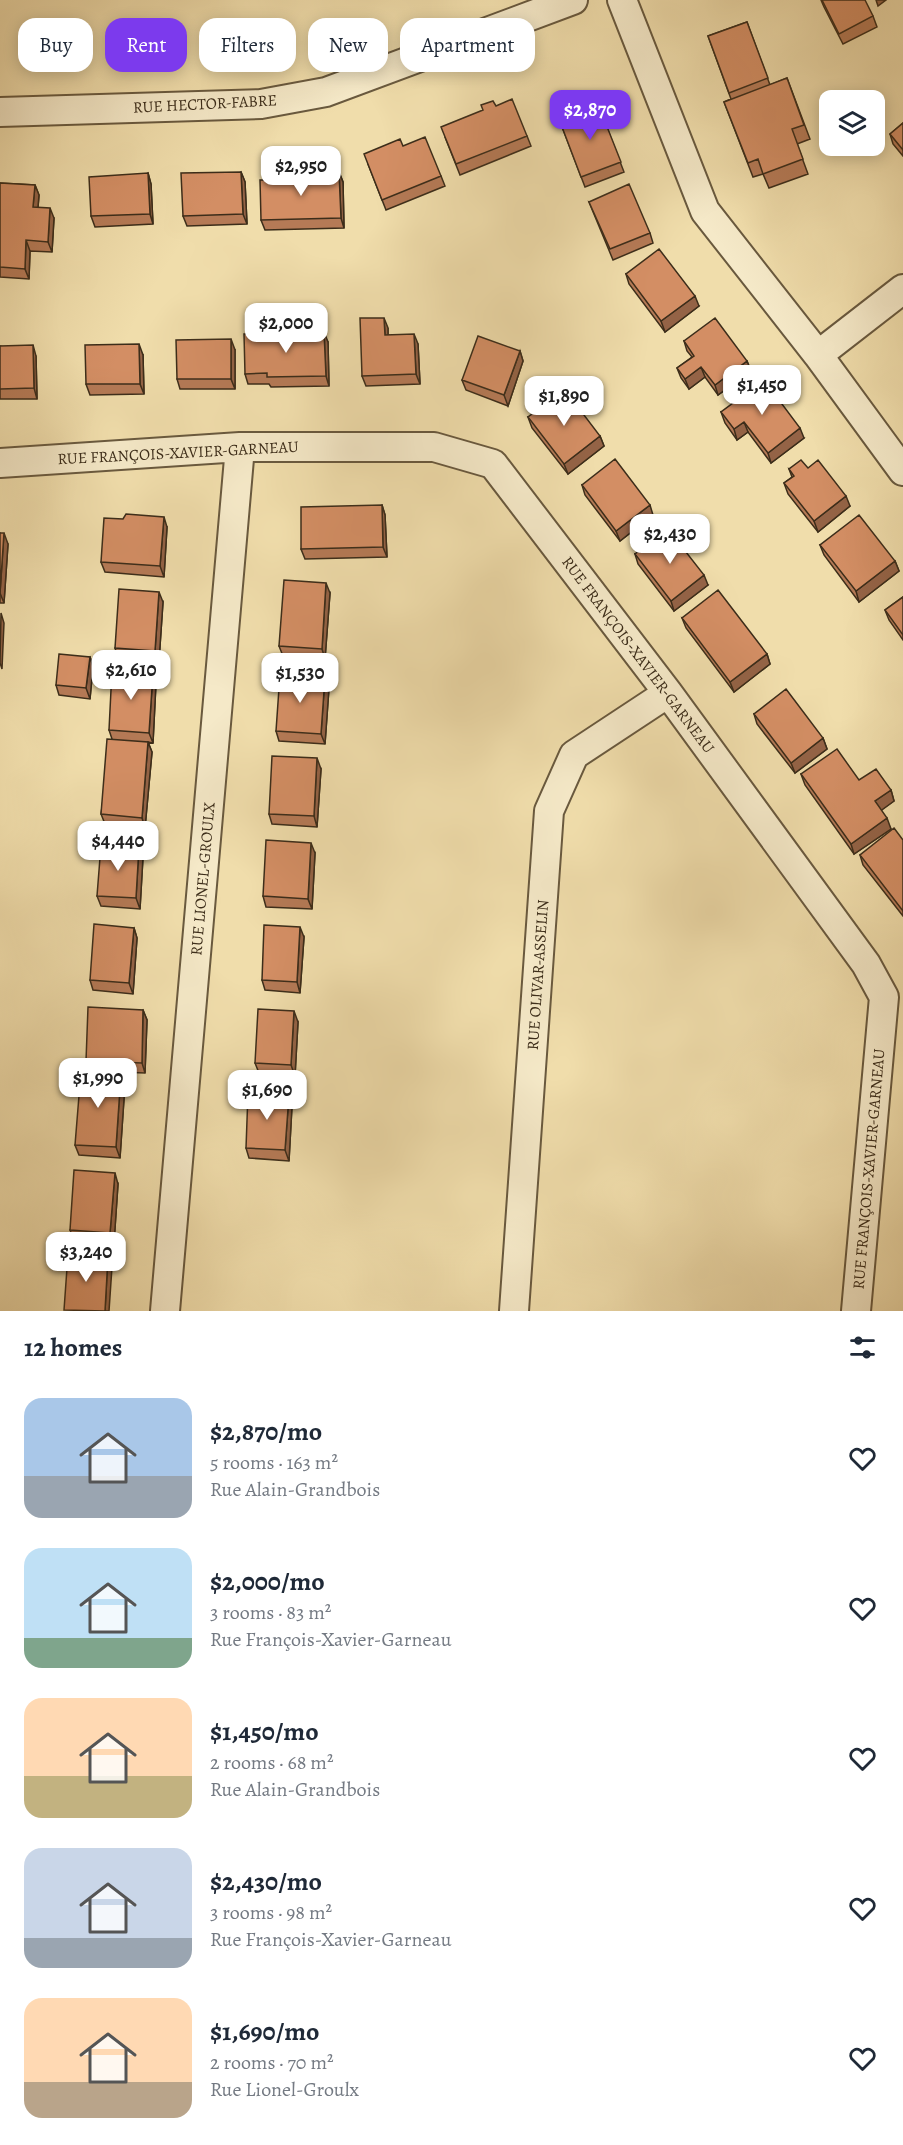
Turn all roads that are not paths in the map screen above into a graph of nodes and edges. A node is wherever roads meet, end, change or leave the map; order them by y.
1 (573, 0) edge
2 (622, 0) edge
3 (0, 112) edge
4 (903, 289) edge
5 (818, 355) junction
6 (240, 447) junction
7 (0, 463) edge
8 (903, 471) edge
9 (668, 693) junction
10 (165, 1311) edge
11 (514, 1311) edge
12 (856, 1311) edge

1 - 3 street, RUE HECTOR-FABRE
2 - 5 street
4 - 5 street
5 - 8 street
6 - 7 street, RUE FRANÇOIS-XAVIER-GARNEAU
6 - 9 street, RUE FRANÇOIS-XAVIER-GARNEAU
6 - 10 street, RUE LIONEL-GROULX
9 - 11 street, RUE OLIVAR-ASSELIN
9 - 12 street, RUE FRANÇOIS-XAVIER-GARNEAU

